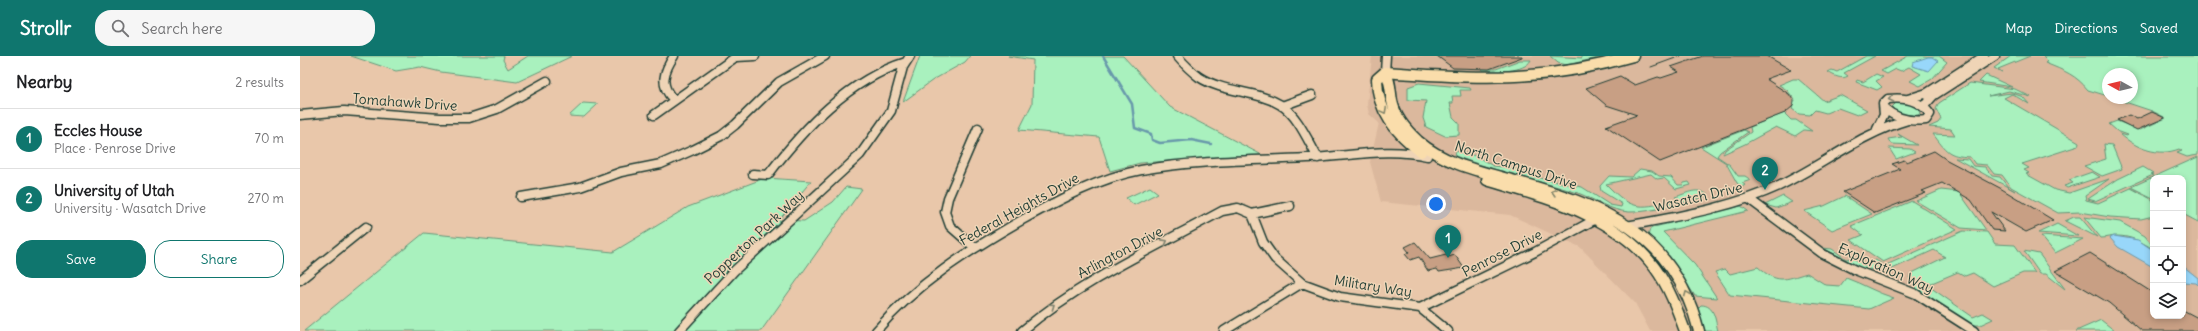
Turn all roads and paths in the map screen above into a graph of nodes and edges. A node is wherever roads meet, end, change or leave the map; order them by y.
1 (674, 56) edge
2 (737, 56) edge
3 (755, 56) edge
4 (825, 56) edge
5 (1177, 56) edge
6 (1386, 56) edge
7 (1633, 56) edge
8 (1984, 56) edge
9 (1995, 56) edge
10 (908, 59) edge
11 (1385, 72) junction
12 (547, 81) dead end
13 (1312, 95) dead end
14 (673, 99) junction
15 (1905, 99) junction
16 (1282, 106) junction
17 (1924, 106) junction
18 (1884, 108) junction
19 (300, 115) edge
20 (654, 115) dead end
21 (1908, 120) junction
22 (978, 128) dead end
23 (1877, 130) junction
24 (1404, 138) junction
25 (1393, 150) junction
26 (1427, 156) junction
27 (1318, 158) junction
28 (753, 174) dead end
29 (522, 197) dead end
30 (1750, 199) junction
31 (1559, 203) junction
32 (1290, 206) dead end
33 (1252, 214) junction
34 (1596, 219) junction
35 (1627, 226) junction
36 (366, 227) dead end
37 (975, 248) junction
38 (1659, 272) junction
39 (300, 280) edge
40 (1302, 282) junction
41 (1420, 308) junction
42 (679, 331) edge
43 (876, 331) edge
44 (1022, 331) edge
45 (1224, 331) edge
46 (1448, 331) edge
47 (1685, 331) edge
48 (1699, 331) edge
49 (1974, 331) edge

1 - 14 street
2 - 3 street
2 - 14 street
4 - 29 street
5 - 16 street
6 - 11 street
7 - 11 main road
8 - 15 street
9 - 17 street
10 - 28 street
10 - 42 street, Popperton Park Way
11 -> 24 main road, North Campus Drive
35 -> 11 main road, North Campus Drive
12 - 19 street, Tomahawk Drive
13 - 16 street
14 - 20 street
15 - 17 street
15 -> 18 street
16 - 27 street
17 - 21 street, Wasatch Drive
18 - 21 street, Wasatch Drive
18 - 23 street
21 - 23 street, Wasatch Drive
22 - 37 street
23 - 30 street, Wasatch Drive
24 - 25 street
24 - 26 main road, North Campus Drive
25 - 26 street, Federal Heights Drive
25 - 27 street, Federal Heights Drive
26 - 31 main road, North Campus Drive
27 - 37 street, Federal Heights Drive
30 - 35 street, Wasatch Drive
30 - 49 street, Exploration Way
31 - 34 main road, North Campus Drive
31 - 35 main road
32 - 33 street
33 - 40 street, Military Way
44 -> 33 street, Arlington Drive
34 - 38 main road, North Campus Drive
34 - 41 street, Penrose Drive
35 - 38 main road
48 -> 35 main road, North Campus Drive
36 - 39 street
37 - 43 street, Federal Heights Drive
38 - 47 main road, North Campus Drive
40 - 41 street, Military Way
40 - 45 street
41 - 46 street, Military Way

